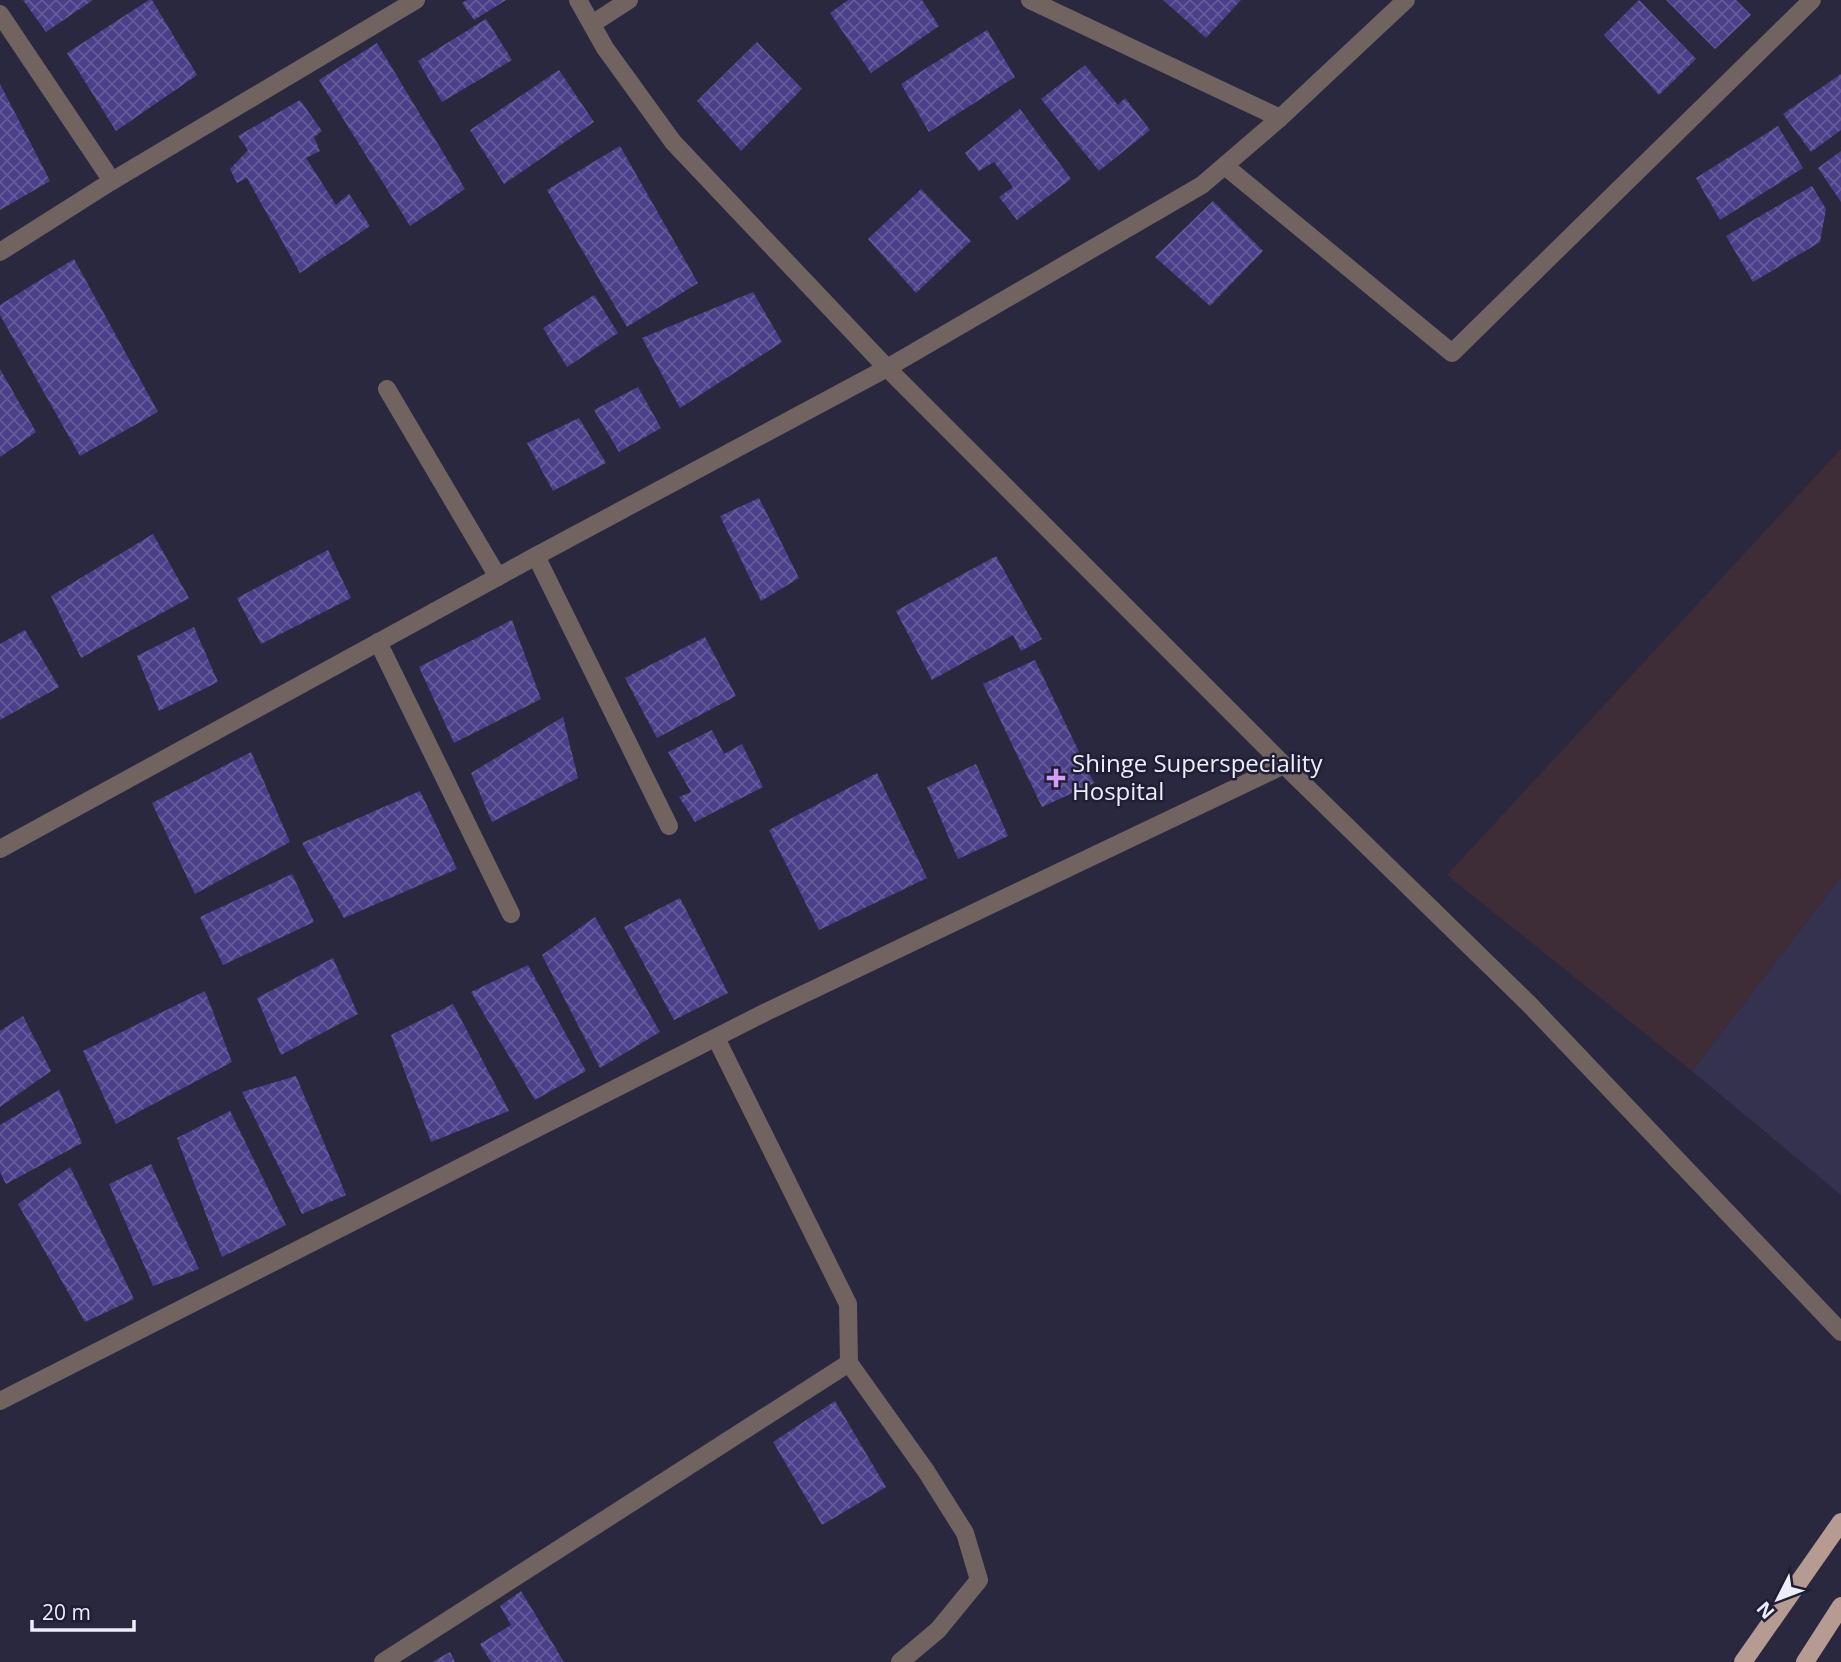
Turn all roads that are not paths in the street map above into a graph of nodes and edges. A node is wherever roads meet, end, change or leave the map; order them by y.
1 (416, 0) edge
2 (578, 0) edge
3 (629, 0) edge
4 (1030, 0) edge
5 (1406, 0) edge
6 (1812, 0) edge
7 (0, 14) edge
8 (592, 24) junction
9 (1280, 118) junction
10 (1226, 166) junction
11 (112, 181) junction
12 (0, 252) edge
13 (887, 368) junction
14 (387, 389) dead end
15 (536, 556) junction
16 (498, 577) junction
17 (378, 642) junction
18 (1284, 765) junction
19 (669, 826) dead end
20 (0, 849) edge
21 (511, 914) dead end
22 (716, 1038) junction
23 (1841, 1332) edge
24 (849, 1363) junction
25 (0, 1401) edge
26 (1841, 1522) edge
27 (1841, 1606) edge
28 (383, 1662) edge
29 (900, 1662) edge
30 (1743, 1662) edge
31 (1805, 1662) edge

1 - 11 street
2 - 8 street
3 - 8 street
4 - 9 street
5 - 9 street
6 - 10 street
7 - 11 street
8 - 13 street
9 - 10 street
10 - 13 street
11 - 12 street
13 - 15 street
13 - 18 street
14 - 16 street
15 - 16 street
15 - 19 street
16 - 17 street
17 - 20 street
17 - 21 street
18 - 22 street
18 - 23 street
22 - 24 street
22 - 25 street
24 - 28 street
24 - 29 street
26 - 30 main road
27 - 31 main road

